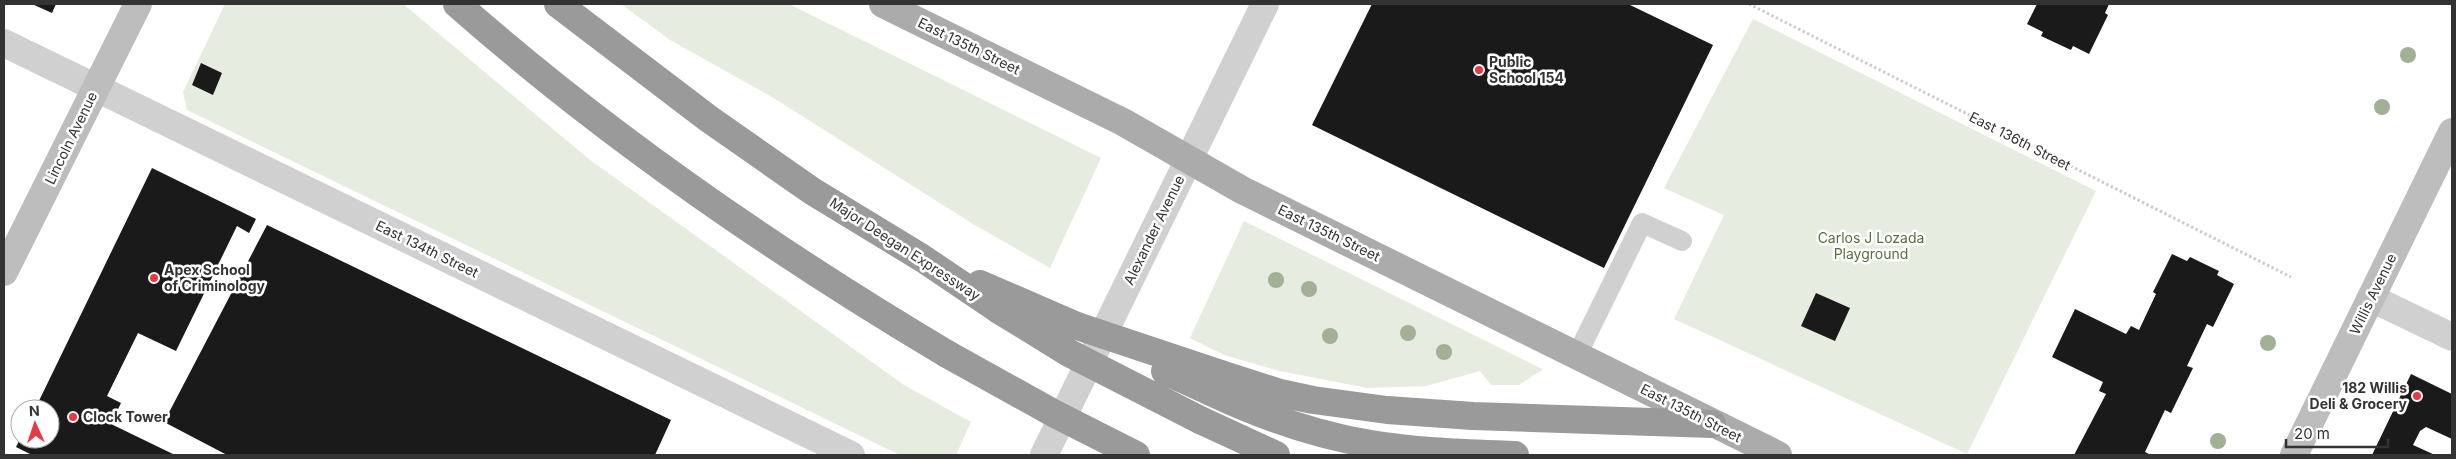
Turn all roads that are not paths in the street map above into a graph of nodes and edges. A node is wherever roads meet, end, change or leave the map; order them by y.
1 (138, 4) edge
2 (457, 4) edge
3 (558, 4) edge
4 (883, 4) edge
5 (1264, 4) edge
6 (4, 43) edge
7 (96, 88) junction
8 (2452, 132) edge
9 (1189, 160) junction
10 (1682, 241) dead end
11 (4, 272) edge
12 (2371, 298) junction
13 (1002, 302) junction
14 (2452, 337) edge
15 (1577, 355) junction
16 (1216, 383) junction
17 (1712, 424) junction
18 (851, 455) edge
19 (1044, 455) edge
20 (1136, 455) edge
21 (1276, 455) edge
22 (1515, 455) edge
23 (1778, 455) edge
24 (2294, 455) edge

1 - 7 main road, Lincoln Avenue
2 - 20 highway, bridge
3 - 13 highway, Major Deegan Expressway
4 - 9 main road, East 135th Street
5 - 9 street, Alexander Avenue
6 - 7 street, East 134th Street
7 - 11 main road, Lincoln Avenue
7 - 18 street, East 134th Street
8 - 12 main road, Willis Avenue
9 - 15 main road, East 135th Street
9 - 19 street, Alexander Avenue
10 - 15 lane
12 - 14 street
12 - 24 main road, Willis Avenue
13 - 16 highway, bridge
13 - 21 highway, Major Deegan Expressway, bridge
15 - 17 main road, East 135th Street
16 - 17 highway
16 - 22 highway
17 - 23 main road, East 135th Street

